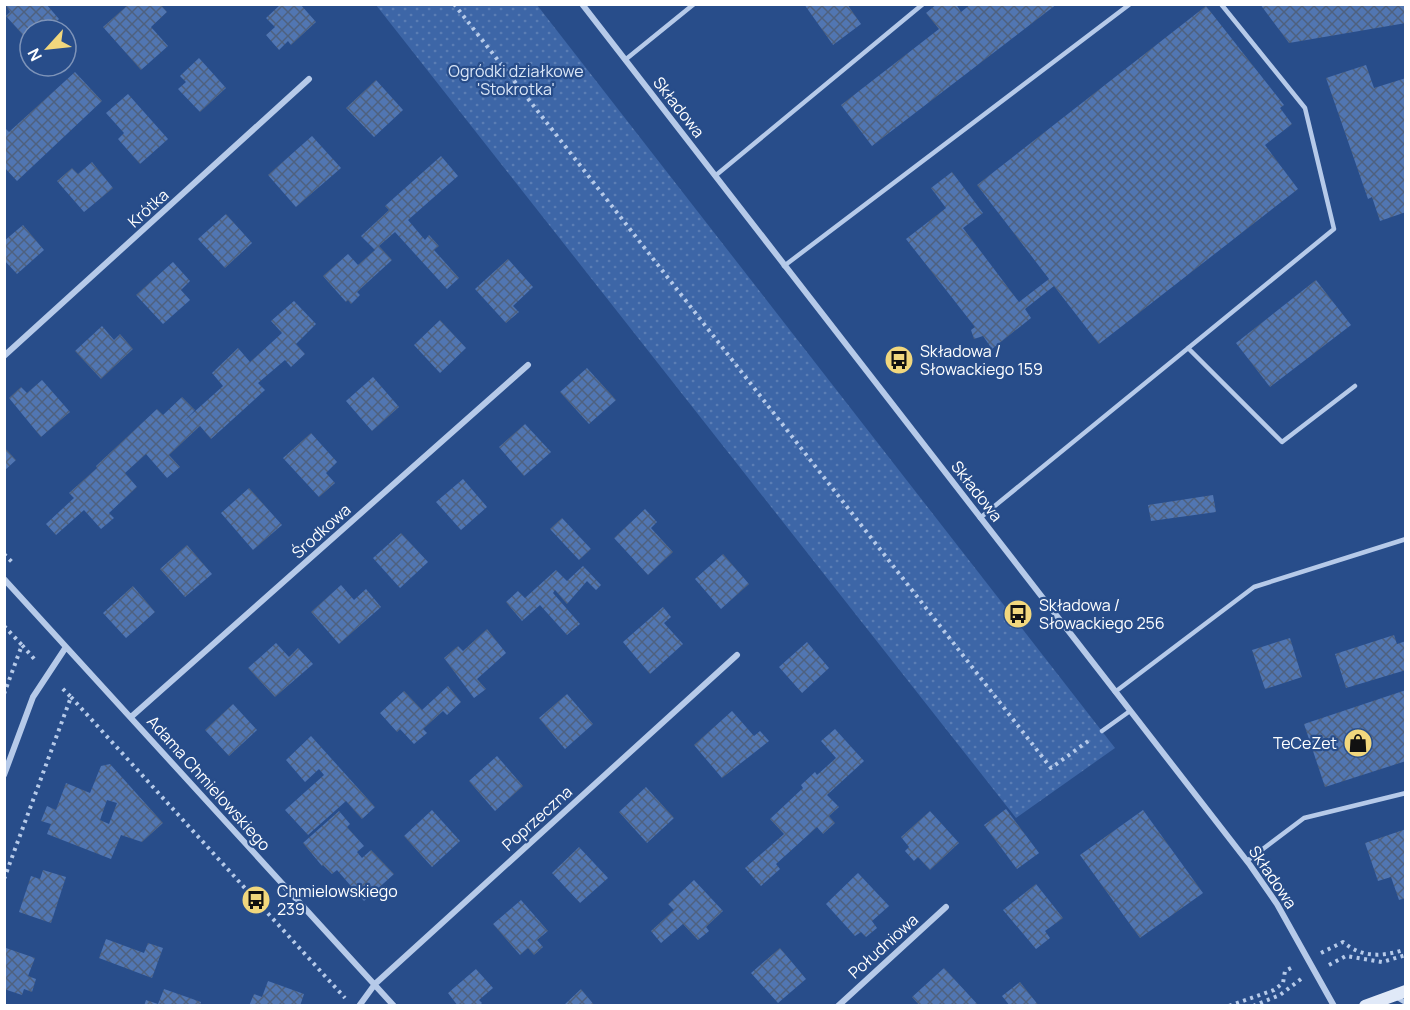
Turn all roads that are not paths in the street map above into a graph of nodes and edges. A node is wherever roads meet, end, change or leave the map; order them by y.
1 (582, 4) edge
2 (694, 4) edge
3 (923, 4) edge
4 (1130, 4) edge
5 (1221, 4) edge
6 (625, 60) junction
7 (309, 80) dead end
8 (715, 176) junction
9 (784, 266) junction
10 (1188, 348) junction
11 (4, 356) edge
12 (528, 365) dead end
13 (1354, 386) dead end
14 (980, 518) junction
15 (1406, 539) edge
16 (4, 579) edge
17 (66, 647) junction
18 (737, 655) dead end
19 (1115, 692) junction
20 (1130, 711) junction
21 (131, 717) junction
22 (1102, 731) road end
23 (4, 775) edge
24 (1406, 793) edge
25 (1247, 861) junction
26 (946, 907) dead end
27 (375, 984) junction
28 (1400, 993) edge
29 (1406, 1003) edge
30 (359, 1005) edge
31 (393, 1005) edge
32 (838, 1005) edge
33 (1334, 1005) edge
34 (1365, 1005) edge

1 - 6 street, Składowa
2 - 6 lane
3 - 8 lane
4 - 9 lane
5 - 10 lane
6 - 8 street, Składowa
7 - 11 street, Krótka
8 - 9 street, Składowa
9 - 14 street, Składowa
10 - 13 lane
10 - 14 lane
12 - 21 street, Środkowa
14 - 19 street, Składowa
15 - 19 lane
16 - 17 street, Adama Chmielowskiego
17 - 21 street, Adama Chmielowskiego
17 - 23 street
18 - 27 street, Poprzeczna
19 - 20 street, Składowa
20 - 22 lane
20 - 25 street, Składowa
21 - 27 street, Adama Chmielowskiego
24 - 25 lane
25 - 33 street, Składowa
26 - 32 street, Południowa
27 - 30 street, Poprzeczna
27 - 31 street, Adama Chmielowskiego
28 - 29 lane
28 - 34 street

